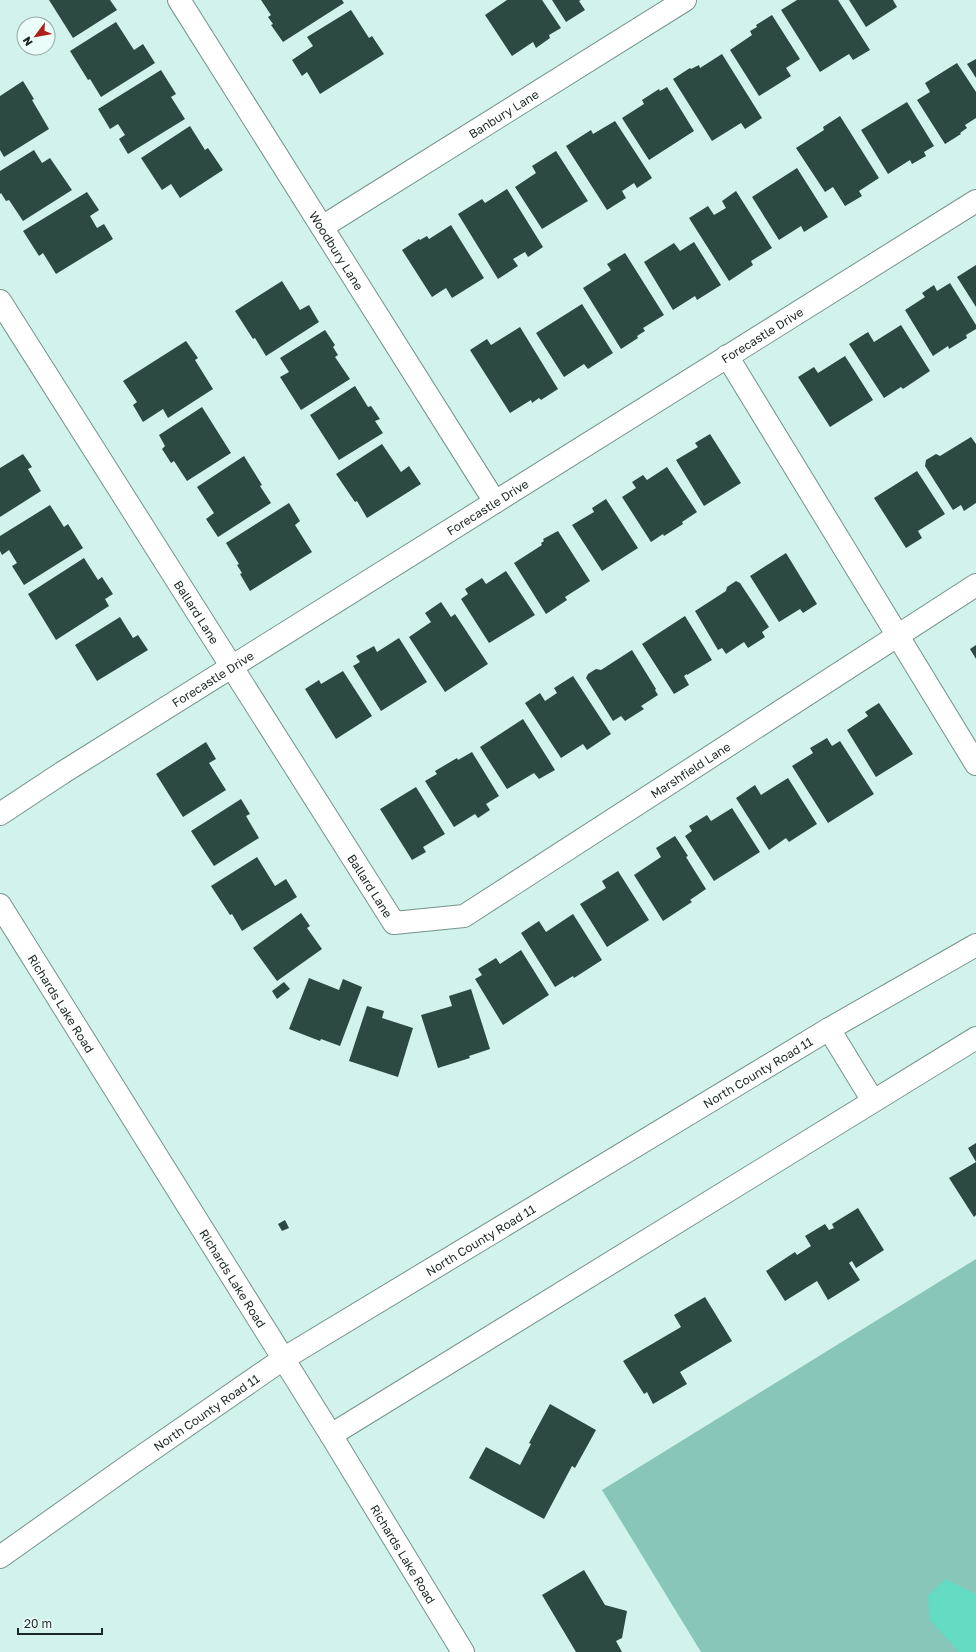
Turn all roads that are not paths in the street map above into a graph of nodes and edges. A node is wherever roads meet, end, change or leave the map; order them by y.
1 (179, 0) edge
2 (685, 0) edge
3 (976, 201) edge
4 (322, 227) junction
5 (0, 301) edge
6 (727, 356) junction
7 (495, 502) junction
8 (976, 585) edge
9 (897, 636) junction
10 (231, 666) junction
11 (976, 764) edge
12 (0, 814) edge
13 (0, 905) edge
14 (394, 923) joint
15 (976, 945) edge
16 (829, 1029) junction
17 (976, 1038) edge
18 (873, 1101) junction
19 (283, 1359) junction
20 (331, 1435) junction
21 (0, 1557) edge
22 (464, 1652) edge

1 - 4 street, Woodbury Lane
2 - 4 street, Banbury Lane
3 - 6 street, Forecastle Drive
4 - 7 street, Woodbury Lane
5 - 10 street, Ballard Lane
6 - 7 street, Forecastle Drive
6 - 9 street
7 - 10 street, Forecastle Drive
8 - 9 street, Marshfield Lane
9 - 11 street
9 - 14 street, Marshfield Lane
10 - 12 street, Forecastle Drive
10 - 14 street, Ballard Lane
13 - 19 street, Richards Lake Road
15 - 16 street, North County Road 11
16 - 18 street
16 - 19 street, North County Road 11
17 - 18 street
18 - 20 street
19 - 20 street, Richards Lake Road
19 - 21 street, North County Road 11
20 - 22 street, Richards Lake Road

